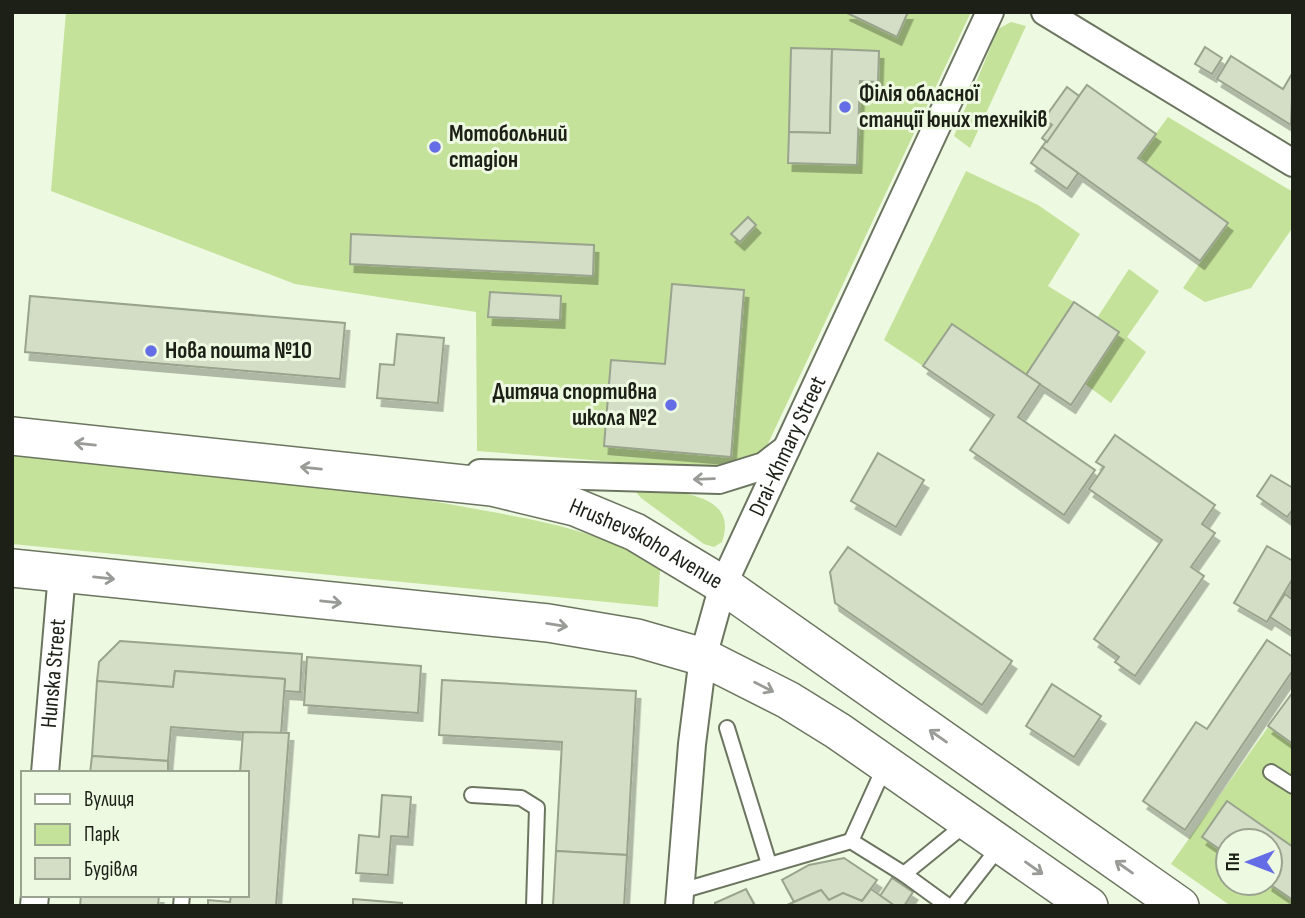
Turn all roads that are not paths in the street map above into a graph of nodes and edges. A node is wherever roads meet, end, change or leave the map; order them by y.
1 (990, 12) edge
2 (1045, 12) edge
3 (1293, 163) edge
4 (12, 436) edge
5 (787, 448) junction
6 (368, 474) junction
7 (12, 568) edge
8 (62, 573) junction
9 (723, 585) junction
10 (703, 657) junction
11 (727, 727) dead end
12 (886, 765) junction
13 (45, 771) edge
14 (1271, 772) dead end
15 (1293, 786) edge
16 (472, 795) dead end
17 (968, 822) junction
18 (852, 841) junction
19 (1001, 845) junction
20 (769, 864) junction
21 (904, 874) junction
22 (680, 899) edge
23 (534, 906) edge
24 (948, 906) edge
25 (953, 906) edge
26 (1089, 906) edge
27 (1180, 906) edge

1 - 5 street, Drai-Khmary Street
2 - 3 street
6 -> 4 main road, Hrushevskoho Avenue
5 -> 6 street
5 - 9 street, Drai-Khmary Street
6 - 9 main road, Hrushevskoho Avenue
7 - 8 main road
8 -> 10 main road
8 - 13 street, Hunska Street
9 - 10 street, Drai-Khmary Street
27 -> 9 main road, Hrushevskoho Avenue
10 -> 12 main road
10 - 22 street, Drai-Khmary Street
11 - 20 lane
12 - 17 main road
12 - 18 lane
14 - 15 lane
16 - 23 lane
17 - 19 main road
17 - 21 lane
18 - 20 lane
18 - 21 lane
19 - 25 lane
19 -> 26 main road
20 - 22 lane
21 - 24 lane

